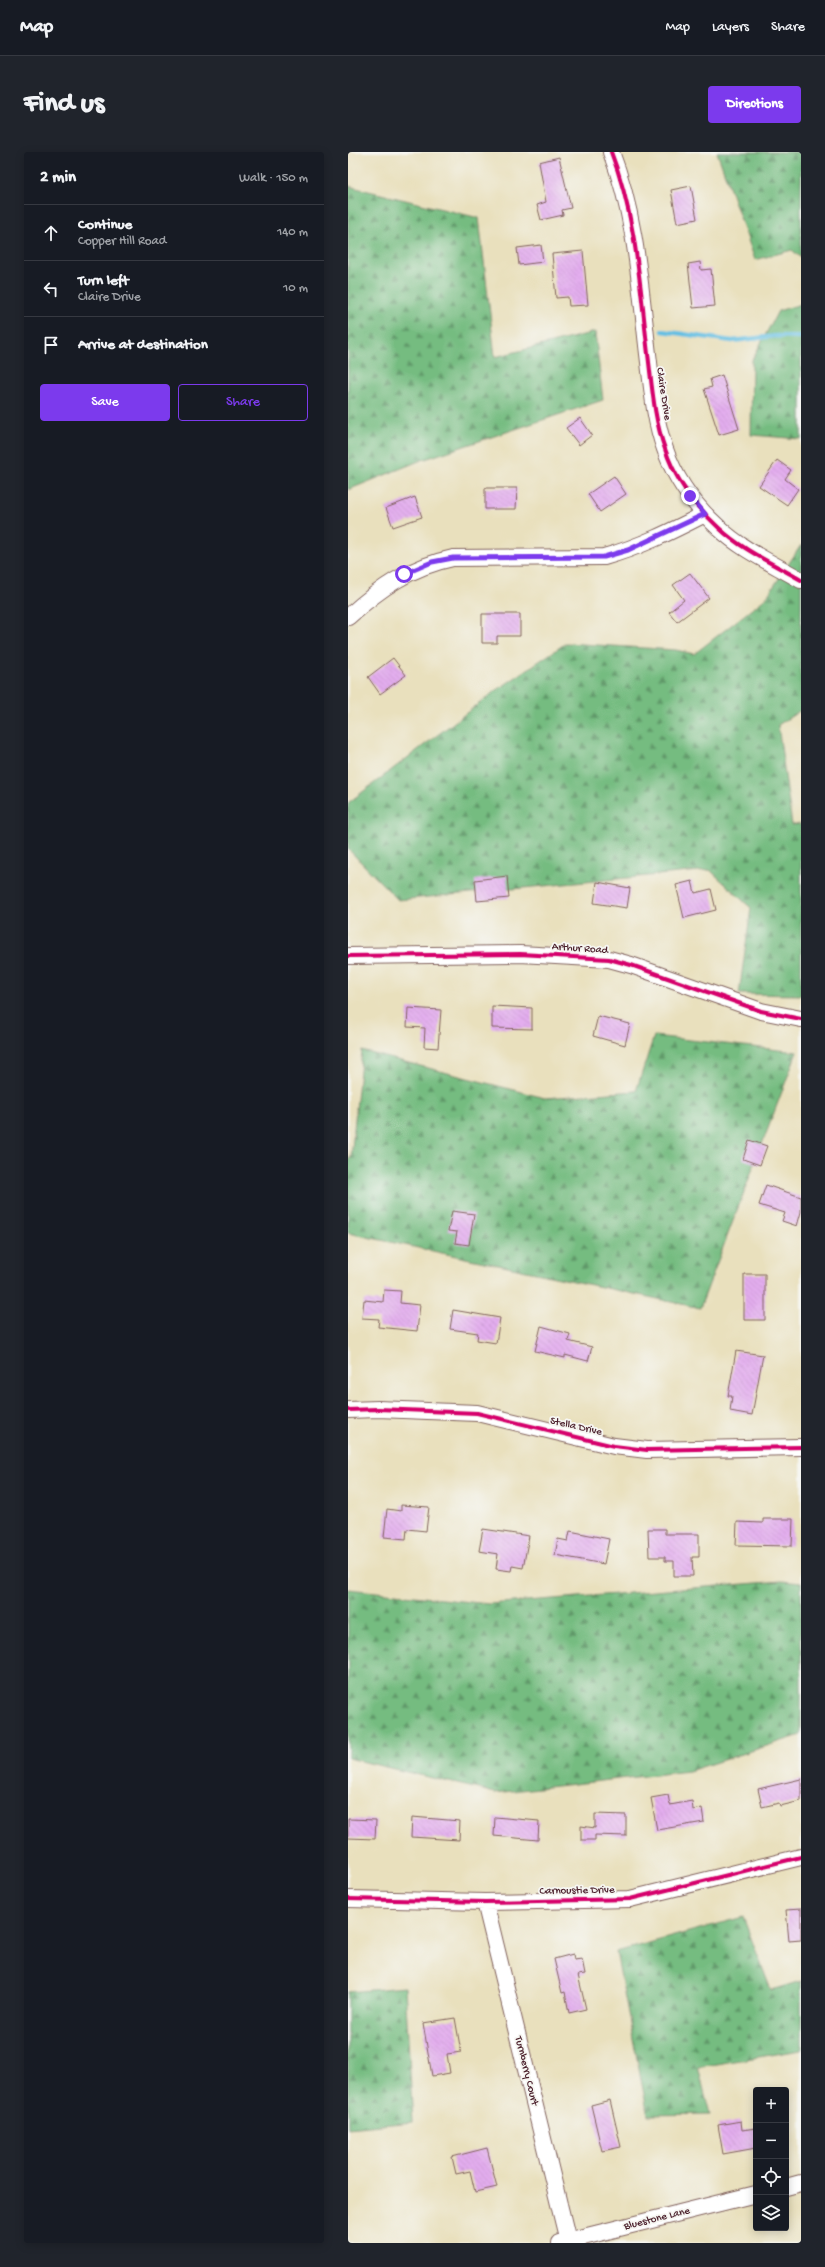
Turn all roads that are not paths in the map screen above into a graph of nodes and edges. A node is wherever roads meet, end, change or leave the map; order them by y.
1 (611, 152) edge
2 (705, 514) junction
3 (801, 580) edge
4 (348, 617) edge
5 (348, 956) edge
6 (801, 1019) edge
7 (348, 1410) edge
8 (801, 1447) edge
9 (801, 1857) edge
10 (348, 1899) edge
11 (484, 1902) junction
12 (801, 2183) edge
13 (789, 2186) edge
14 (753, 2195) edge
15 (563, 2242) edge

1 - 2 street, Claire Drive
2 - 3 street, Claire Drive
2 - 4 street
5 - 6 street, Arthur Road
7 - 8 street, Stella Drive
9 - 11 street, Carnoustie Drive
10 - 11 street, Carnoustie Drive
11 - 15 street, Turnberry Court
12 - 13 street
14 - 15 street, Bluestone Lane

